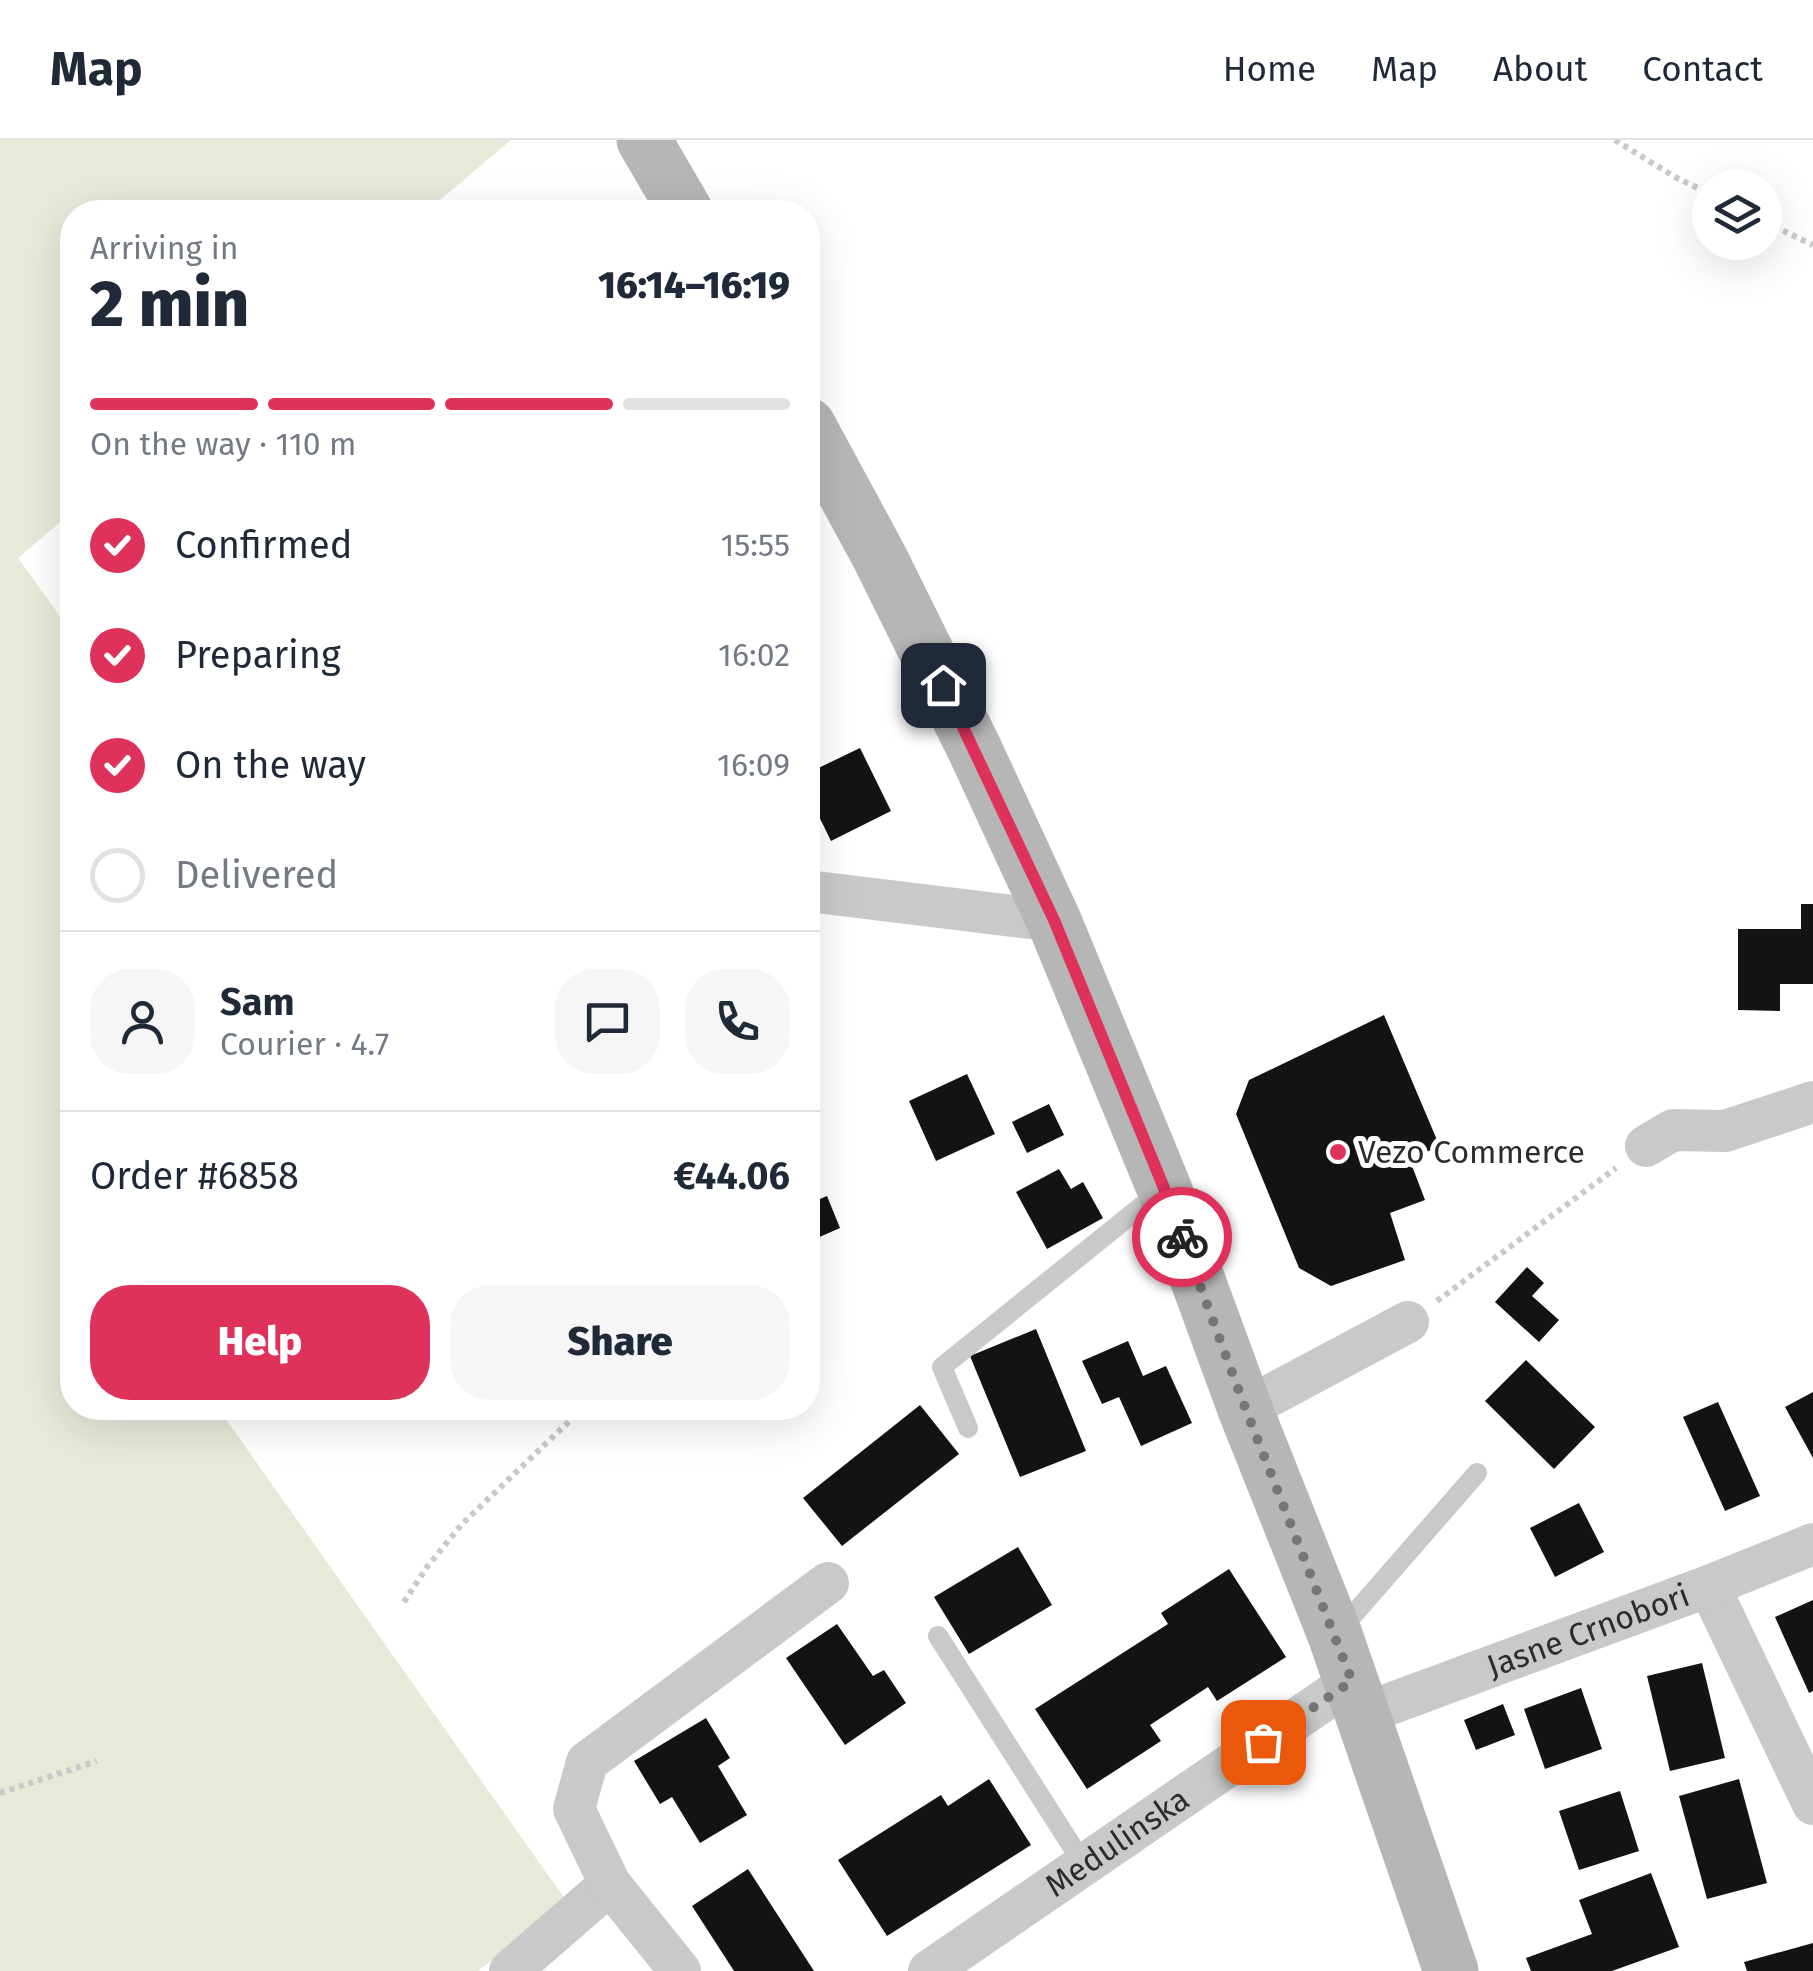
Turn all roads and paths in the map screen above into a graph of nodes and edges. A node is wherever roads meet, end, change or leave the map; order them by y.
1 (644, 140) edge
2 (1615, 140) edge
3 (1692, 185) edge
4 (679, 200) edge
5 (1782, 230) edge
6 (1813, 246) edge
7 (820, 447) edge
8 (820, 893) edge
9 (1054, 920) junction
10 (1813, 1102) edge
11 (1646, 1146) joint
12 (1164, 1188) junction
13 (1408, 1322) joint
14 (1246, 1410) junction
15 (570, 1420) edge
16 (968, 1428) dead end
17 (1477, 1473) dead end
18 (1813, 1544) edge
19 (828, 1583) dead end
20 (1708, 1586) junction
21 (404, 1602) dead end
22 (938, 1636) dead end
23 (1350, 1677) junction
24 (97, 1761) dead end
25 (0, 1793) edge
26 (1813, 1804) edge
27 (1084, 1864) junction
28 (610, 1884) junction
29 (510, 1971) edge
30 (680, 1971) edge
31 (929, 1971) edge
32 (1451, 1971) edge

1 - 4 main road
2 - 3 path
5 - 6 path
7 - 9 main road
8 - 9 street
9 - 12 main road
10 - 11 street
11 - 13 path
12 - 14 main road
12 - 16 lane
13 - 14 street
14 - 23 main road
15 - 21 path
17 - 23 lane
18 - 20 street, Jasne Crnobori
19 - 28 street
20 - 23 street, Jasne Crnobori
20 - 26 street
22 - 27 lane
23 - 27 street, Medulinska
23 - 32 main road
24 - 25 path
27 - 31 street, Medulinska
28 - 29 street
28 - 30 street

